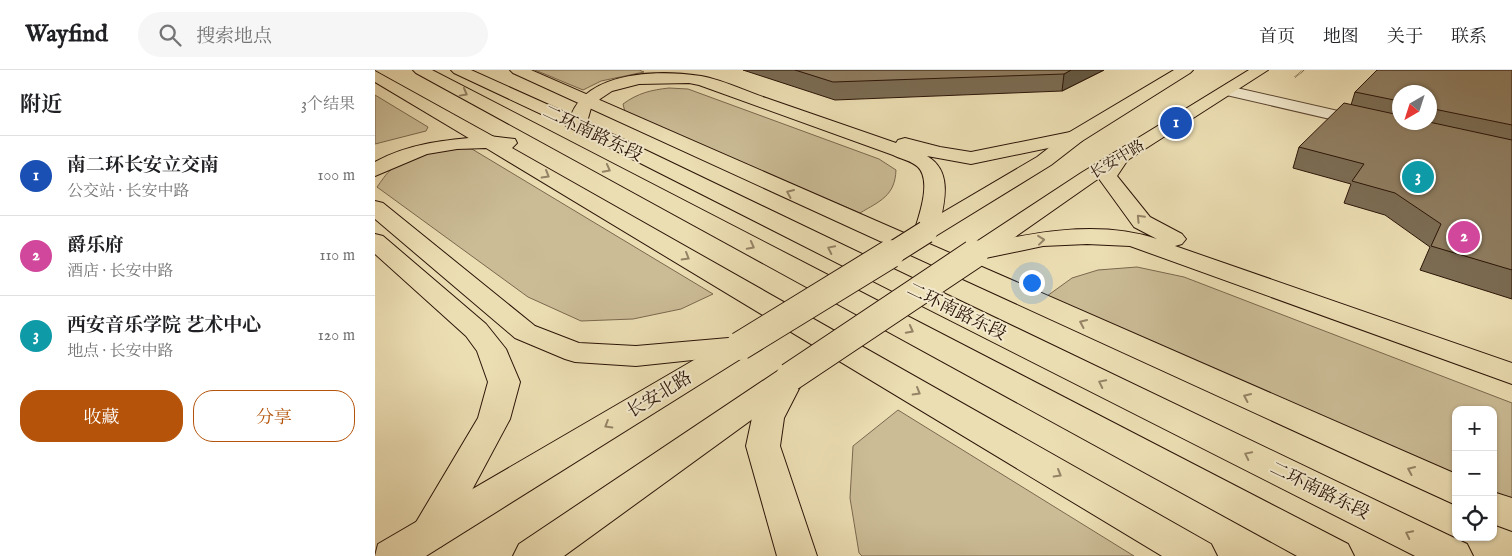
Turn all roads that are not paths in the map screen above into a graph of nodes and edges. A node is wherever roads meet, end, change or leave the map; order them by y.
1 (421, 70) edge
2 (459, 70) edge
3 (487, 70) edge
4 (518, 70) edge
5 (693, 70) edge
6 (1185, 70) edge
7 (1260, 70) edge
8 (375, 76) edge
9 (1228, 91) junction
10 (581, 115) junction
11 (1389, 127) edge
12 (1075, 137) junction
13 (489, 142) junction
14 (575, 152) junction
15 (1119, 158) junction
16 (375, 170) edge
17 (375, 208) edge
18 (926, 232) junction
19 (375, 241) edge
20 (976, 253) junction
21 (740, 346) junction
22 (1512, 359) edge
23 (1512, 374) edge
24 (790, 378) junction
25 (1452, 488) edge
26 (1497, 509) edge
27 (1512, 515) edge
28 (429, 534) junction
29 (392, 556) edge
30 (533, 556) edge
31 (797, 556) edge
32 (1197, 556) edge
33 (1335, 556) edge
34 (1453, 556) edge

1 -> 14 main road, 二环南路东段
2 - 10 main road, 二环南路东段
3 - 10 main road
4 - 10 main road
5 - 12 main road
6 - 12 main road
7 - 9 main road, 长安中路
8 - 13 main road
9 - 11 street
9 - 15 main road, 长安中路
10 - 18 main road
25 -> 10 main road
34 -> 10 main road, 二环南路东段
12 - 18 main road
13 - 14 main road
13 - 16 main road
13 -> 32 main road
14 -> 33 main road, 二环南路东段
15 - 20 main road, 长安中路
22 -> 15 main road
17 - 21 main road
18 - 21 main road, 长安北路, bridge
19 - 28 main road
20 -> 23 main road
20 - 24 main road, bridge
21 -> 28 main road, 长安北路
24 - 30 main road
24 - 31 main road
26 - 27 main road
28 - 29 main road, 长安北路

